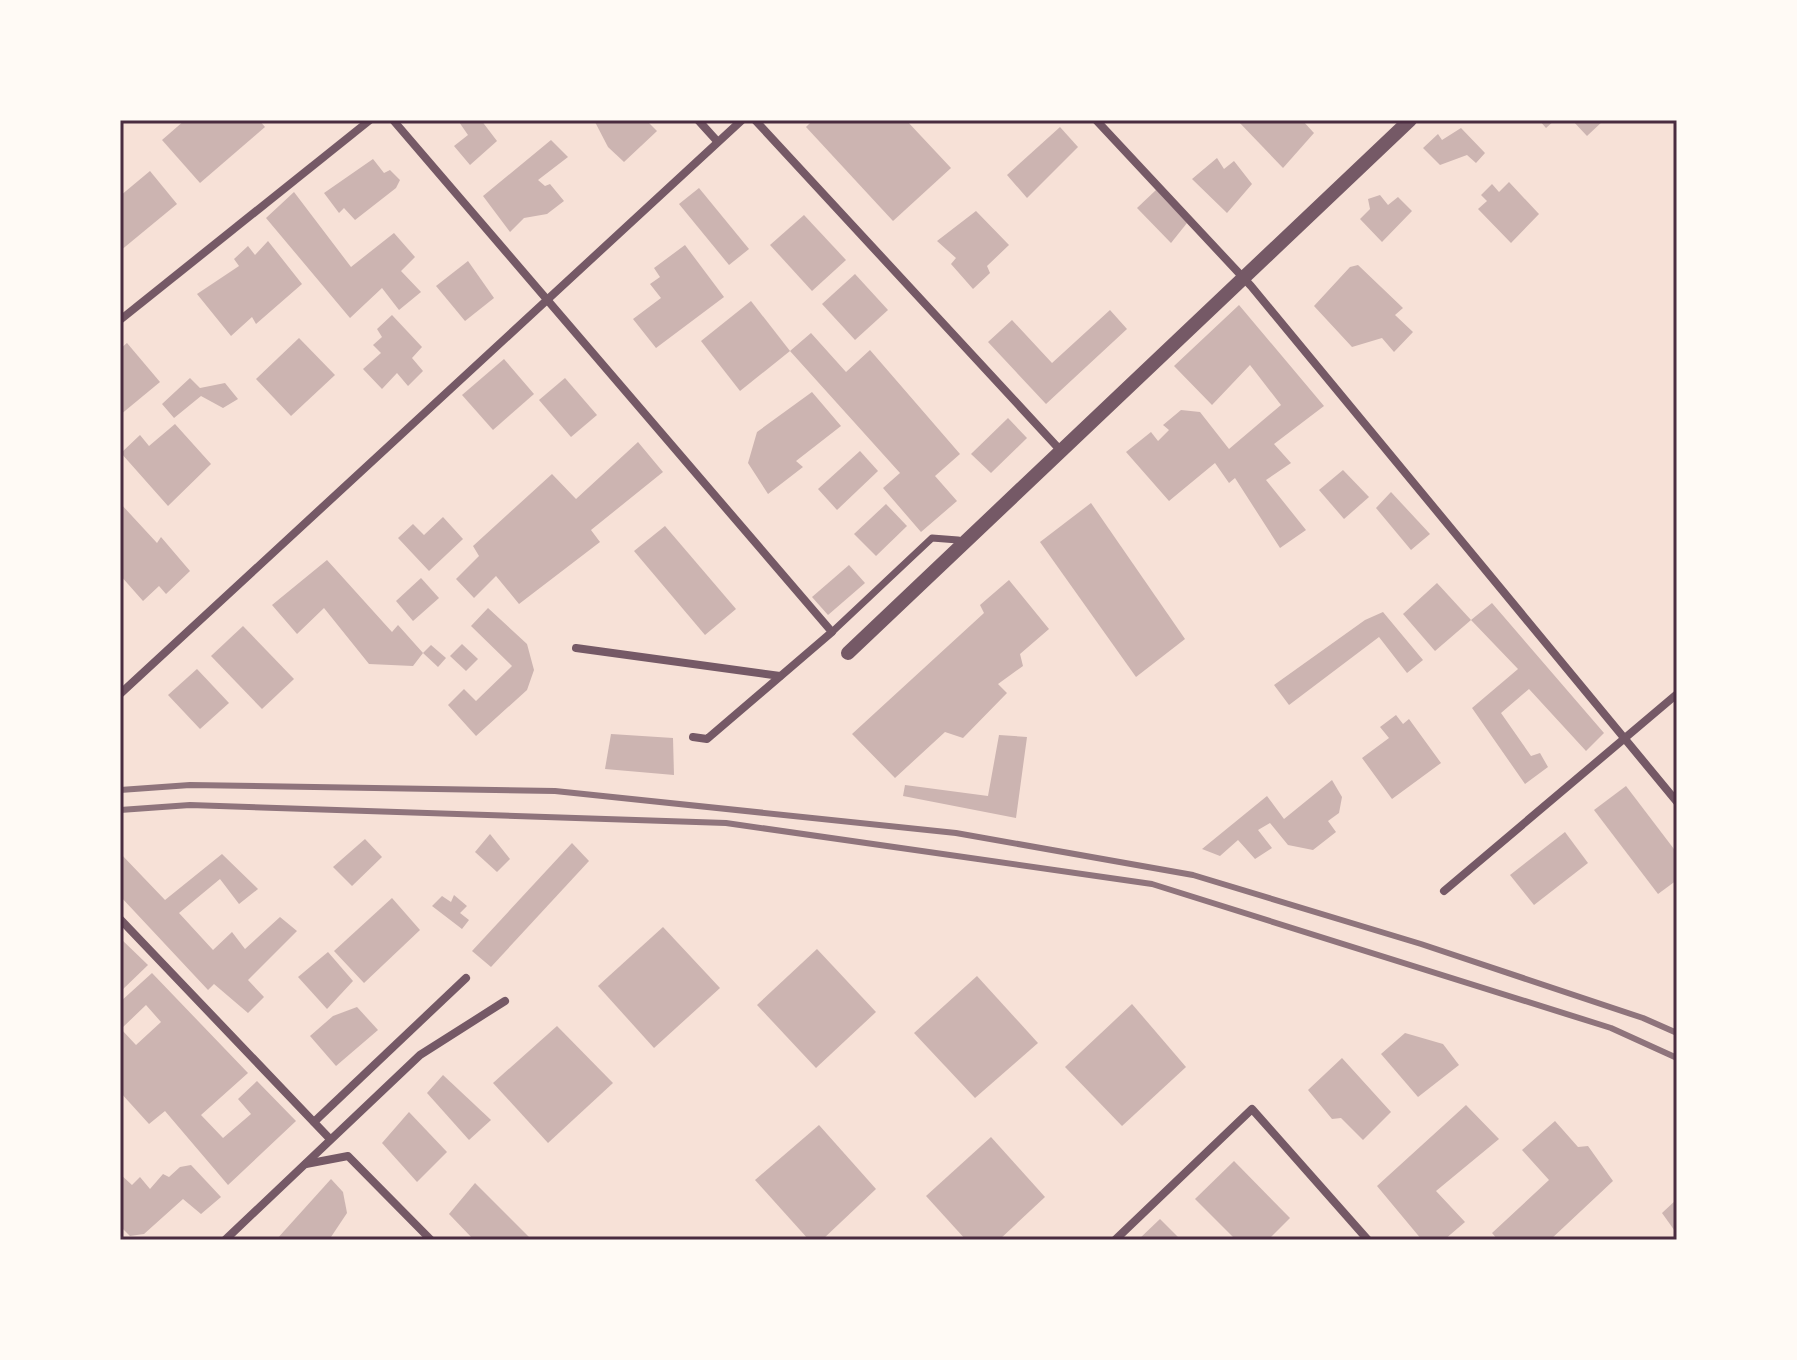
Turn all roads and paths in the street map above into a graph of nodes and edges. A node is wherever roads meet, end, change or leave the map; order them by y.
1 (370, 120) edge
2 (393, 120) edge
3 (698, 120) edge
4 (742, 120) edge
5 (755, 120) edge
6 (1096, 120) edge
7 (1410, 120) edge
8 (717, 141) junction
9 (1244, 278) junction
10 (545, 299) junction
11 (120, 320) edge
12 (1062, 452) junction
13 (958, 540) dead end
14 (832, 632) junction
15 (576, 648) dead end
16 (848, 653) dead end
17 (780, 676) junction
18 (120, 694) edge
19 (1677, 694) edge
20 (693, 737) dead end
21 (1628, 739) junction
22 (1677, 802) edge
23 (1444, 891) dead end
24 (120, 919) edge
25 (466, 978) dead end
26 (505, 1001) dead end
27 (314, 1122) junction
28 (330, 1139) junction
29 (305, 1164) junction
30 (225, 1240) edge
31 (431, 1240) edge
32 (1115, 1240) edge
33 (1368, 1240) edge

1 - 11 street
2 - 10 street
3 - 8 street
4 - 8 street
5 - 12 street
6 - 9 street
7 - 9 street
8 - 10 street
9 - 12 street
9 - 21 street
10 - 14 street
10 - 18 street
12 - 16 street
13 - 14 street
14 - 17 street
15 - 17 street
17 - 20 street
19 - 21 street
21 - 22 street
21 - 23 street
24 - 27 street
25 - 27 street
26 - 28 street
27 - 28 street
28 - 29 street
29 - 30 street
29 - 31 street
32 - 33 street

